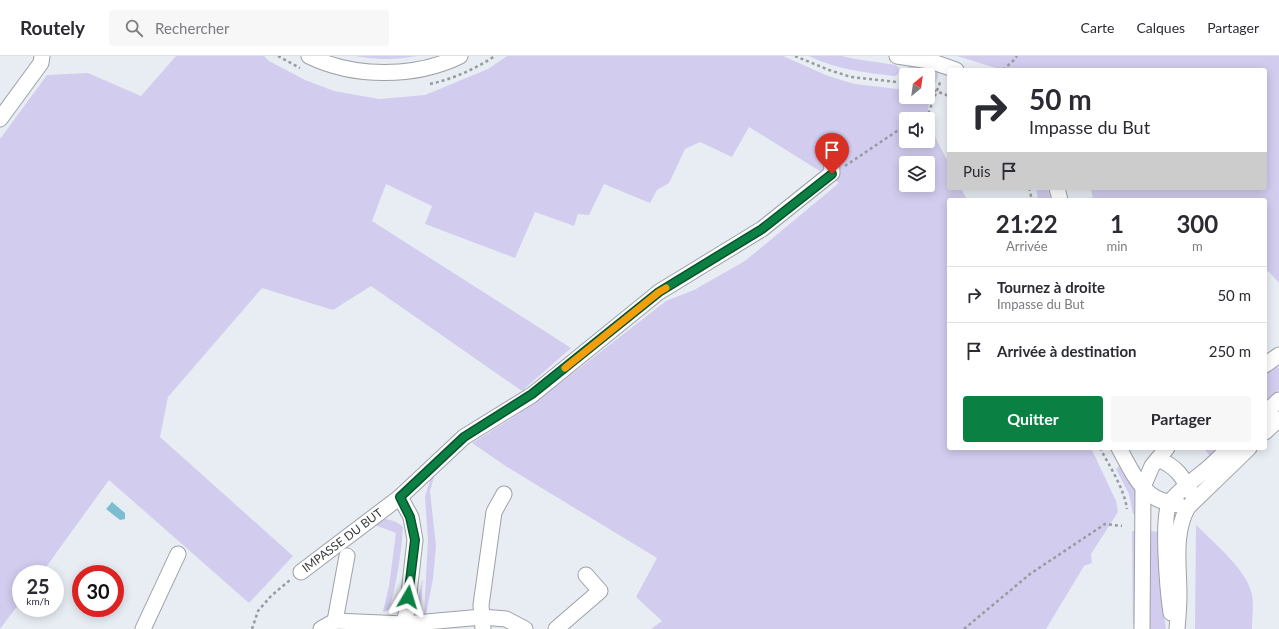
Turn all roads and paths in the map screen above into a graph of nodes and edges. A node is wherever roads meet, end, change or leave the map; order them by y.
1 (42, 56) edge
2 (309, 56) edge
3 (460, 56) edge
4 (795, 56) edge
5 (897, 56) edge
6 (1017, 56) edge
7 (912, 57) edge
8 (950, 68) edge
9 (1005, 68) edge
10 (899, 82) edge
11 (937, 91) joint
12 (947, 95) edge
13 (929, 112) edge
14 (0, 119) edge
15 (899, 130) edge
16 (831, 154) dead end
17 (832, 174) junction
18 (1279, 355) edge
19 (1267, 364) edge
20 (1279, 400) edge
21 (1267, 411) edge
22 (1279, 419) edge
23 (1267, 430) edge
24 (1101, 450) edge
25 (1120, 450) edge
26 (1227, 450) edge
27 (1247, 450) edge
28 (1162, 453) edge
29 (1187, 485) junction
30 (1143, 487) junction
31 (504, 494) dead end
32 (400, 497) junction
33 (1170, 503) junction
34 (1191, 504) junction
35 (1128, 513) dead end
36 (1122, 526) dead end
37 (178, 554) dead end
38 (347, 556) dead end
39 (301, 572) joint
40 (586, 575) dead end
41 (335, 620) junction
42 (483, 623) edge
43 (403, 627) edge
44 (143, 629) edge
45 (252, 629) edge
46 (320, 629) edge
47 (525, 629) edge
48 (556, 629) edge
49 (964, 629) edge
50 (1142, 629) edge
51 (1172, 629) edge
52 (1177, 629) edge

1 - 14 street
2 - 3 street
4 - 10 path
5 - 7 street
6 - 9 path
7 - 8 street
11 - 12 path
11 - 13 path
15 - 17 path
16 - 17 street
17 - 32 street, IMPASSE DU BUT
18 - 19 street
20 - 21 street
22 - 23 street
24 - 35 path
25 - 30 street
26 - 29 street
27 - 34 street
28 - 29 street
28 - 30 street
29 - 33 street
29 - 34 street
30 - 33 street
30 - 50 street
31 - 42 street
32 - 39 street, IMPASSE DU BUT
32 - 43 street
33 - 34 street
33 - 51 street
34 - 52 street
36 - 49 path
37 - 44 street
38 - 41 street
39 - 45 path, IMPASSE DU BUT
40 - 48 street
41 - 43 street
41 - 46 street
42 - 43 street
42 - 47 street

